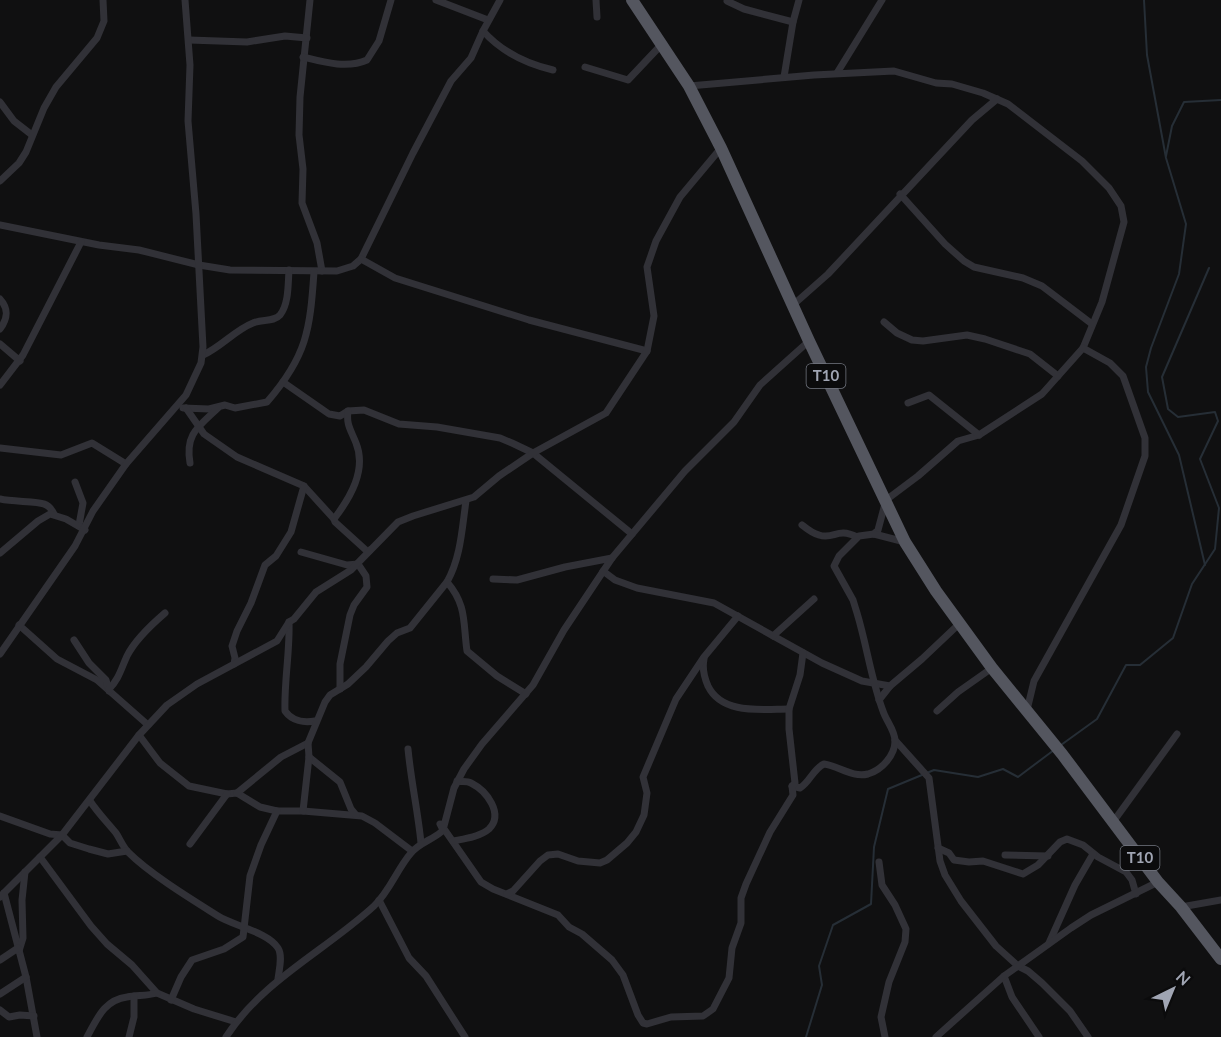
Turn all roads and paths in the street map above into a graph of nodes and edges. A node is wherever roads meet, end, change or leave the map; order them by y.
1 (103, 0) edge
2 (185, 0) edge
3 (310, 0) edge
4 (391, 0) edge
5 (436, 0) edge
6 (500, 0) edge
7 (596, 0) edge
8 (632, 0) edge
9 (800, 0) edge
10 (882, 0) edge
11 (727, 1) edge
12 (597, 17) dead end
13 (488, 20) junction
14 (793, 22) junction
15 (483, 30) junction
16 (307, 38) junction
17 (189, 40) junction
18 (662, 44) junction
19 (303, 57) junction
20 (585, 67) dead end
21 (553, 70) dead end
22 (837, 74) junction
23 (784, 77) junction
24 (689, 86) junction
25 (997, 99) junction
26 (0, 102) edge
27 (32, 135) junction
28 (721, 148) junction
29 (0, 181) edge
30 (900, 194) junction
31 (0, 225) edge
32 (81, 242) junction
33 (361, 259) junction
34 (199, 265) junction
35 (289, 270) junction
36 (318, 271) junction
37 (0, 299) edge
38 (793, 305) junction
39 (884, 322) dead end
40 (1092, 324) junction
41 (0, 329) edge
42 (809, 341) junction
43 (0, 344) edge
44 (1083, 348) junction
45 (647, 351) junction
46 (202, 355) junction
47 (20, 361) junction
48 (1058, 376) junction
49 (283, 382) junction
50 (0, 385) edge
51 (908, 403) dead end
52 (174, 408) junction
53 (186, 408) junction
54 (218, 408) junction
55 (348, 411) junction
56 (199, 429) junction
57 (979, 435) junction
58 (0, 448) edge
59 (533, 453) junction
60 (126, 464) junction
61 (190, 464) dead end
62 (75, 482) dead end
63 (304, 486) junction
64 (0, 499) edge
65 (886, 500) junction
66 (466, 501) junction
67 (54, 514) junction
68 (334, 519) junction
69 (802, 525) dead end
70 (82, 528) junction
71 (632, 534) junction
72 (874, 534) junction
73 (858, 537) junction
74 (905, 542) junction
75 (371, 549) junction
76 (301, 552) dead end
77 (0, 554) edge
78 (612, 558) junction
79 (358, 564) junction
80 (603, 571) junction
81 (493, 579) dead end
82 (447, 582) junction
83 (814, 599) dead end
84 (165, 613) dead end
85 (738, 616) junction
86 (289, 622) junction
87 (959, 624) junction
88 (19, 625) junction
89 (773, 636) junction
90 (74, 640) dead end
91 (803, 653) junction
92 (0, 654) edge
93 (704, 657) junction
94 (234, 664) junction
95 (992, 668) junction
96 (874, 683) junction
97 (890, 686) junction
98 (340, 689) junction
99 (109, 690) junction
100 (526, 694) junction
101 (879, 700) junction
102 (789, 709) junction
103 (937, 711) dead end
104 (1026, 712) junction
105 (315, 721) junction
106 (148, 725) junction
107 (1177, 734) dead end
108 (139, 735) junction
109 (895, 740) junction
110 (308, 743) junction
111 (408, 749) dead end
112 (309, 756) junction
113 (458, 781) junction
114 (792, 786) junction
115 (237, 793) junction
116 (227, 794) junction
117 (90, 801) junction
118 (303, 811) junction
119 (278, 812) junction
120 (0, 815) edge
121 (356, 815) junction
122 (1113, 822) junction
123 (440, 824) junction
124 (62, 835) junction
125 (453, 841) junction
126 (422, 843) junction
127 (190, 844) dead end
128 (938, 848) junction
129 (412, 850) junction
130 (127, 851) junction
131 (1093, 854) junction
132 (1005, 855) dead end
133 (1048, 856) junction
134 (40, 857) junction
135 (879, 862) dead end
136 (25, 872) junction
137 (1158, 882) junction
138 (502, 893) junction
139 (1136, 894) junction
140 (2, 895) edge
141 (380, 900) junction
142 (1221, 900) edge
143 (1181, 907) junction
144 (245, 929) junction
145 (1048, 944) junction
146 (19, 950) junction
147 (1221, 959) edge
148 (0, 960) edge
149 (1018, 966) junction
150 (1004, 976) junction
151 (26, 977) junction
152 (278, 979) junction
153 (157, 993) junction
154 (0, 994) edge
155 (134, 996) junction
156 (171, 1000) junction
157 (0, 1010) edge
158 (34, 1016) junction
159 (236, 1022) junction
160 (37, 1037) edge
161 (87, 1037) edge
162 (129, 1037) edge
163 (226, 1037) edge
164 (465, 1037) edge
165 (885, 1037) edge
166 (936, 1037) edge
167 (1039, 1037) edge
168 (1088, 1037) edge

1 - 27 street
2 - 17 street
3 - 16 street
4 - 19 street
5 - 13 street
6 - 13 street
7 - 12 street
8 - 18 highway, T10
9 - 14 street
10 - 22 street
11 - 14 street
13 - 15 street
14 - 23 street
15 - 21 street
15 - 33 street
16 - 17 street
16 - 19 street
17 - 34 street
18 - 20 street
18 - 24 highway, T10
19 - 36 street
22 - 23 street
22 - 25 street
23 - 24 street
24 - 28 highway, T10
25 - 30 street
25 - 40 street
26 - 27 street
27 - 29 street
28 - 38 highway, T10
28 - 45 street
30 - 38 street
30 - 40 street
31 - 32 street
32 - 34 street
32 - 47 street
33 - 36 street
33 - 45 street
34 - 35 street
34 - 46 street
35 - 36 street
35 - 46 street
36 - 49 street
37 - 41 street
38 - 42 highway, T10
39 - 48 street
40 - 44 street
42 - 65 highway, T10
42 - 71 street
43 - 47 street
44 - 48 street
44 - 104 street
45 - 59 street
46 - 52 street
47 - 50 street
48 - 57 street
49 - 54 street
49 - 55 street
51 - 57 street
52 - 53 street
52 - 60 street
53 - 54 street
53 - 56 street
54 - 56 street
55 - 59 street
55 - 68 street
56 - 61 street
56 - 63 street
57 - 65 street
58 - 60 street
59 - 66 street
59 - 71 street
60 - 70 street
62 - 70 street
63 - 68 street
63 - 94 street
64 - 67 street
65 - 72 street
65 - 74 highway, T10
66 - 75 street
66 - 82 street
67 - 70 street
67 - 77 street
68 - 75 street
69 - 73 street
70 - 88 street
71 - 78 street
72 - 73 street
72 - 74 street
73 - 96 street
74 - 87 highway, T10
75 - 79 street
76 - 79 street
78 - 80 street
78 - 81 street
79 - 86 street
79 - 98 street
80 - 85 street
80 - 100 street
82 - 98 street
82 - 100 street
83 - 89 street
84 - 99 street
85 - 89 street
85 - 93 street
86 - 94 street
86 - 105 street
87 - 95 highway, T10
87 - 97 street
88 - 92 street
88 - 99 street
89 - 91 street
90 - 99 street
91 - 96 street
91 - 102 street
93 - 102 street
93 - 138 street
94 - 106 street
95 - 103 street
95 - 104 highway, T10
96 - 97 street
96 - 101 street
97 - 101 street
98 - 105 street
99 - 106 street
100 - 113 street
101 - 109 street
102 - 114 street
104 - 122 highway, T10
105 - 110 street
106 - 108 street
107 - 122 street
108 - 116 street
108 - 117 street
109 - 114 street
109 - 128 street
110 - 112 street
110 - 115 street
111 - 126 street
112 - 118 street
112 - 121 street
113 - 123 street
113 - 125 street
114 - 138 street
115 - 116 street
115 - 119 street
116 - 127 street
117 - 124 street
117 - 130 street
118 - 119 street
118 - 121 street
119 - 144 street
120 - 124 street
121 - 129 street
122 - 137 highway, T10
123 - 125 street
123 - 126 street
124 - 130 street
124 - 134 street
125 - 138 street
126 - 129 street
128 - 133 street
128 - 149 street
129 - 141 street
130 - 144 street
131 - 133 street
131 - 139 street
131 - 145 street
132 - 133 street
134 - 136 street
134 - 153 street
135 - 165 street
136 - 140 street
136 - 146 street
137 - 139 street
137 - 143 highway, T10
139 - 145 street
140 - 146 street
141 - 152 street
141 - 164 street
142 - 143 street
143 - 147 highway, T10
144 - 152 street
144 - 156 street
145 - 149 street
146 - 148 street
146 - 151 street
149 - 150 street
149 - 168 street
150 - 166 street
150 - 167 street
151 - 154 street
151 - 158 street
152 - 159 street
153 - 155 street
153 - 156 street
155 - 161 street
155 - 162 street
156 - 159 street
157 - 158 street
158 - 160 street
159 - 163 street

